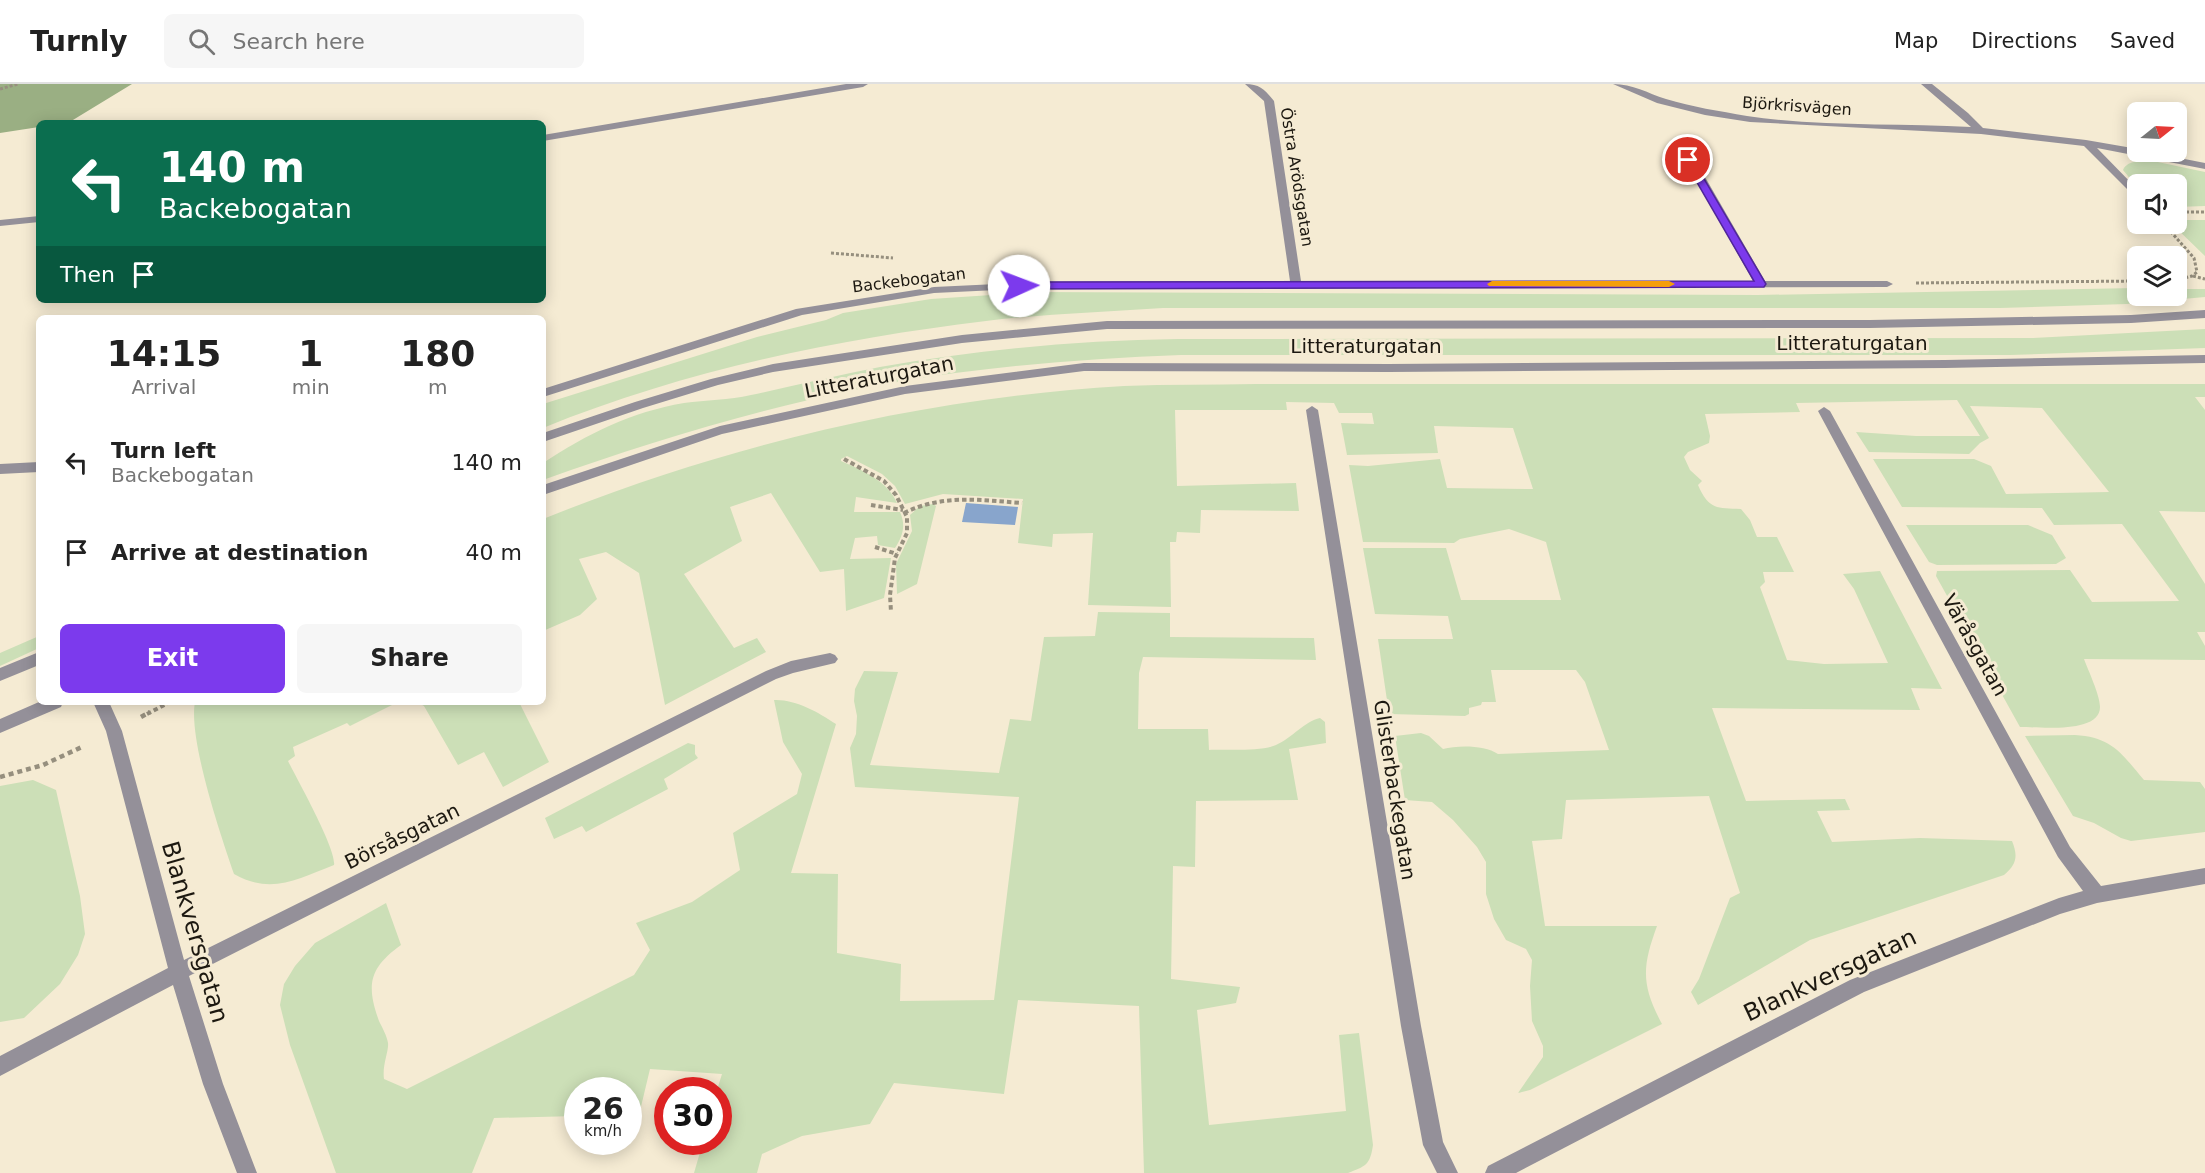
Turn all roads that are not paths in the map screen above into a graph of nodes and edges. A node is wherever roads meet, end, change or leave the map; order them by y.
1 (862, 84) edge
2 (1250, 84) edge
3 (1618, 84) edge
4 (1926, 84) edge
5 (1980, 131) junction
6 (546, 137) edge
7 (2085, 143) junction
8 (1681, 144) dead end
9 (2205, 166) edge
10 (2127, 186) edge
11 (36, 219) edge
12 (0, 223) edge
13 (1296, 283) junction
14 (1761, 284) junction
15 (1887, 284) road end
16 (2205, 314) edge
17 (2205, 359) edge
18 (546, 392) edge
19 (1312, 410) dead end
20 (1824, 411) dead end
21 (546, 437) edge
22 (36, 467) edge
23 (0, 469) edge
24 (546, 489) edge
25 (36, 659) edge
26 (830, 659) dead end
27 (0, 675) edge
28 (48, 705) edge
29 (102, 705) edge
30 (0, 726) edge
31 (2205, 876) edge
32 (2097, 895) junction
33 (178, 972) junction
34 (0, 1066) edge
35 (247, 1173) edge
36 (1448, 1173) edge
37 (1496, 1173) edge

1 - 6 street
2 - 13 street, Östra Arödsgatan
3 - 5 street, Björkrisvägen
4 - 5 street
5 - 7 street, Björkrisvägen
7 - 9 street, Björkrisvägen
7 - 10 street
8 - 14 street
11 - 12 street
13 - 14 street, Backebogatan
13 - 18 street, Backebogatan
14 - 15 street, Backebogatan
16 - 21 street, Litteraturgatan
17 - 24 street, Litteraturgatan
19 - 36 street, Glisterbackegatan
20 - 32 street, Väråsgatan
22 - 23 street
25 - 27 street
26 - 33 street, Börsåsgatan
28 - 30 street
29 - 33 street, Blankversgatan
31 - 32 street, Blankversgatan
32 - 37 street, Blankversgatan
33 - 34 street, Börsåsgatan
33 - 35 street, Blankversgatan

